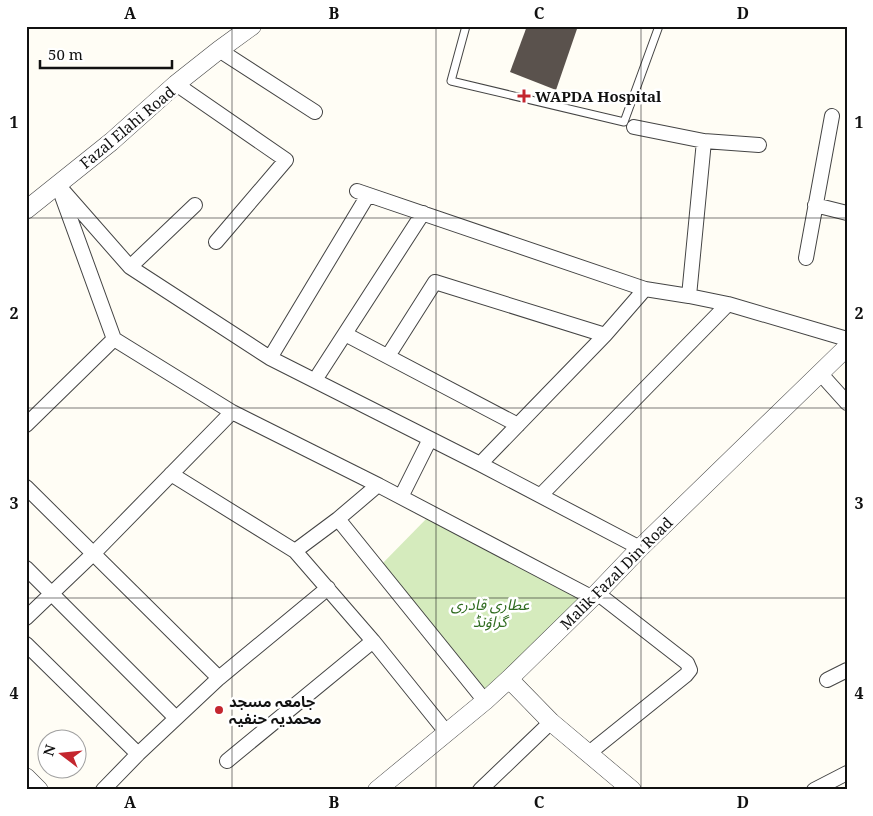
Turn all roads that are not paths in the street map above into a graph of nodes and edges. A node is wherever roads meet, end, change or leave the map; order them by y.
1 (252, 26) edge
2 (466, 26) edge
3 (659, 26) edge
4 (219, 50) junction
5 (176, 84) junction
6 (315, 112) dead end
7 (832, 116) dead end
8 (634, 127) dead end
9 (704, 141) junction
10 (759, 144) dead end
11 (58, 184) junction
12 (195, 205) dead end
13 (815, 206) junction
14 (26, 210) edge
15 (847, 213) edge
16 (423, 214) junction
17 (216, 242) dead end
18 (806, 258) dead end
19 (130, 267) junction
20 (644, 290) junction
21 (688, 296) junction
22 (728, 304) junction
23 (345, 334) junction
24 (605, 335) junction
25 (114, 339) junction
26 (847, 339) edge
27 (847, 346) edge
28 (388, 356) junction
29 (270, 358) junction
30 (820, 373) junction
31 (314, 380) junction
32 (847, 404) edge
33 (232, 412) junction
34 (26, 425) edge
35 (518, 425) junction
36 (430, 439) junction
37 (480, 464) junction
38 (171, 474) junction
39 (378, 484) junction
40 (26, 487) edge
41 (401, 496) junction
42 (540, 496) junction
43 (338, 519) junction
44 (640, 548) junction
45 (295, 550) junction
46 (94, 553) junction
47 (26, 568) edge
48 (328, 588) junction
49 (52, 594) junction
50 (595, 596) junction
51 (26, 618) edge
52 (372, 641) junction
53 (26, 644) edge
54 (847, 670) edge
55 (219, 678) junction
56 (509, 679) junction
57 (827, 680) dead end
58 (485, 701) junction
59 (176, 718) junction
60 (552, 722) junction
61 (447, 733) junction
62 (589, 753) junction
63 (138, 754) junction
64 (227, 761) dead end
65 (847, 772) edge
66 (26, 778) edge
67 (39, 790) edge
68 (102, 790) edge
69 (377, 790) edge
70 (480, 790) edge
71 (632, 790) edge
72 (814, 790) edge

1 - 4 street, Fazal Elahi Road
2 - 3 lane
4 - 5 street, Fazal Elahi Road
4 - 6 street
5 - 11 street, Fazal Elahi Road
5 - 17 street
7 - 13 street
8 - 9 street
9 - 10 street
9 - 21 street
11 - 14 street, Fazal Elahi Road
11 - 19 street
11 - 25 street
12 - 19 street
13 - 15 street
13 - 18 street
16 - 20 street
16 - 23 street
16 - 29 street
19 - 29 street
20 - 21 street
20 - 24 street
21 - 22 street
22 - 26 street
22 - 42 street
23 - 28 street
23 - 31 street
24 - 28 street
24 - 35 street
25 - 33 street
25 - 34 street
27 - 30 street, Malik Fazal Din Road
28 - 35 street
29 - 31 street
30 - 32 street
30 - 44 street, Malik Fazal Din Road
31 - 36 street
33 - 38 street
33 - 39 street
35 - 37 street
36 - 37 street
36 - 41 street
37 - 42 street
38 - 45 street
38 - 46 street
39 - 41 street
39 - 43 street
40 - 46 street
41 - 50 street
42 - 44 street
43 - 45 street
43 - 58 street
44 - 50 street, Malik Fazal Din Road
45 - 48 street
46 - 49 street
46 - 55 street
47 - 49 street
48 - 52 street
48 - 55 street
49 - 51 street
49 - 59 street
50 - 56 street, Malik Fazal Din Road
50 - 62 street
52 - 61 street
52 - 64 street
53 - 63 street
54 - 57 street
55 - 59 street
56 - 58 street, Malik Fazal Din Road
56 - 60 street
58 - 61 street, Malik Fazal Din Road
59 - 63 street
60 - 62 street
60 - 70 street
61 - 69 street, Malik Fazal Din Road
62 - 71 street
63 - 68 street
65 - 72 street
66 - 67 street

